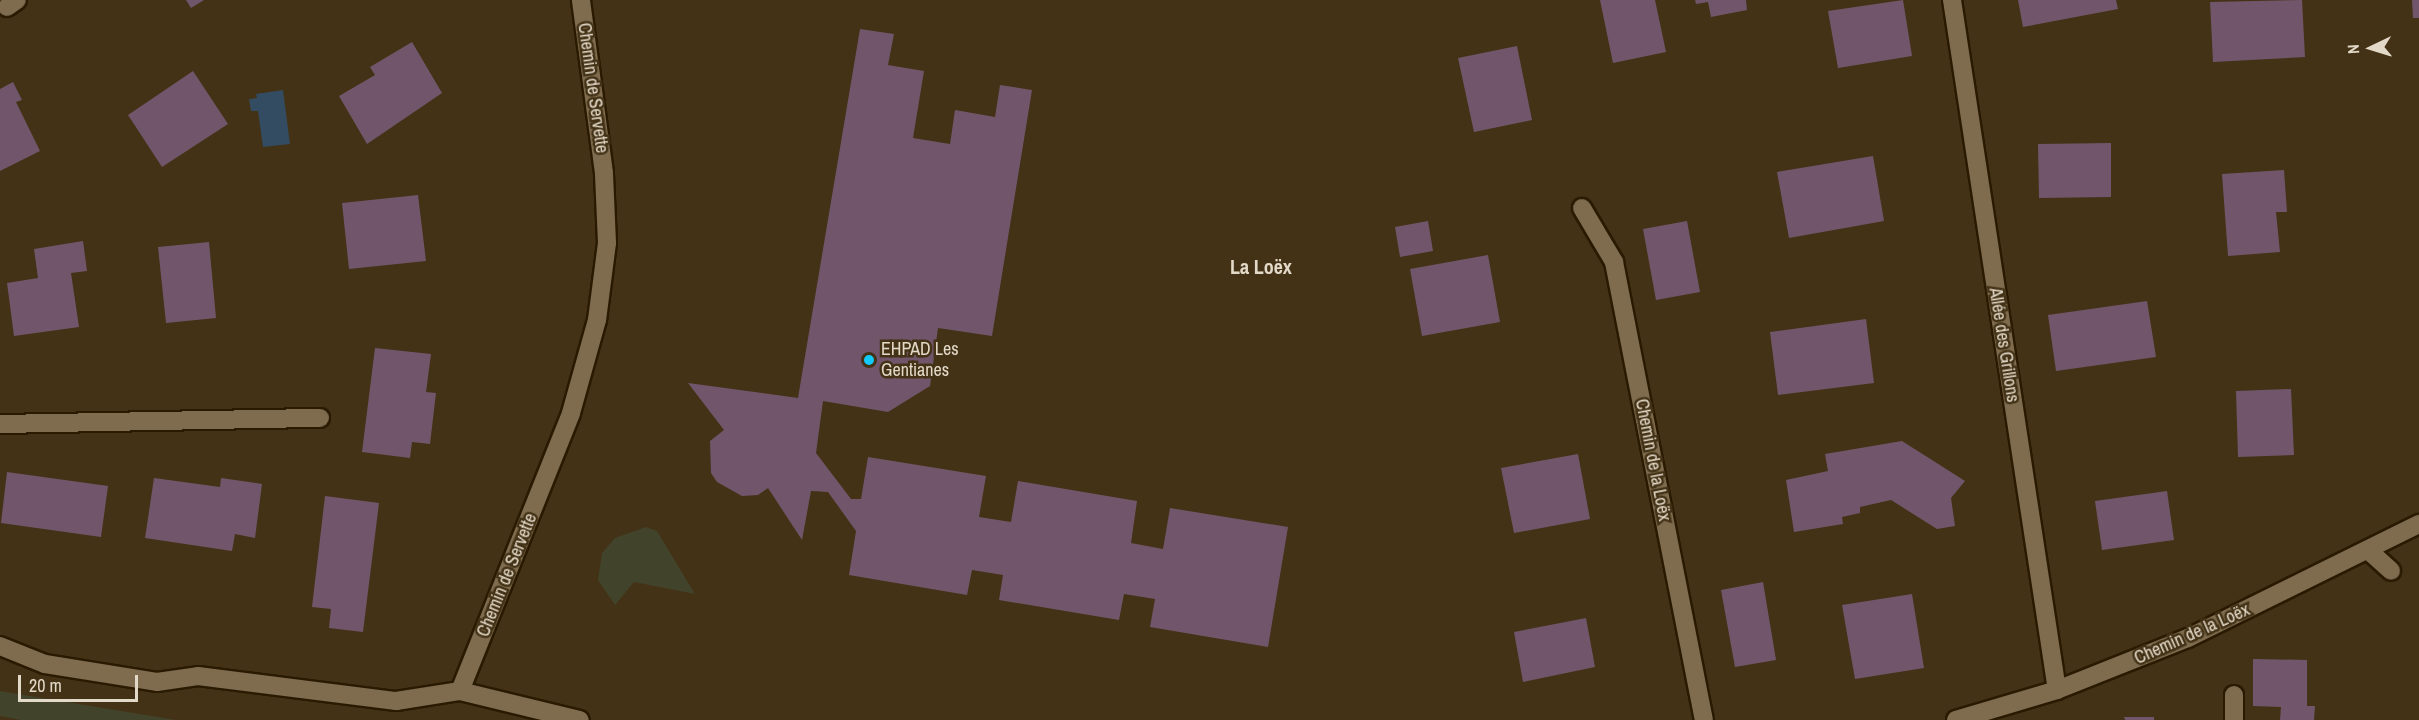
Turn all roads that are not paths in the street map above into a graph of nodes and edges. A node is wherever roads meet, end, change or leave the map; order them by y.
1 (581, 0) edge
2 (1952, 0) edge
3 (1582, 208) dead end
4 (320, 418) dead end
5 (0, 424) edge
6 (2419, 524) edge
7 (2368, 550) junction
8 (2391, 571) dead end
9 (0, 646) edge
10 (2057, 690) junction
11 (460, 691) junction
12 (2234, 695) dead end
13 (579, 720) edge
14 (1704, 720) edge
15 (1956, 720) edge
16 (2234, 720) edge

1 - 11 street, Chemin de Servette
2 - 10 street, Allée des Grillons
3 - 14 street, Chemin de la Loëx
4 - 5 street
6 - 7 street, Chemin de la Loëx
7 - 8 street
7 - 10 street, Chemin de la Loëx
9 - 11 street
10 - 15 street, Chemin de la Loëx
11 - 13 street
12 - 16 street

